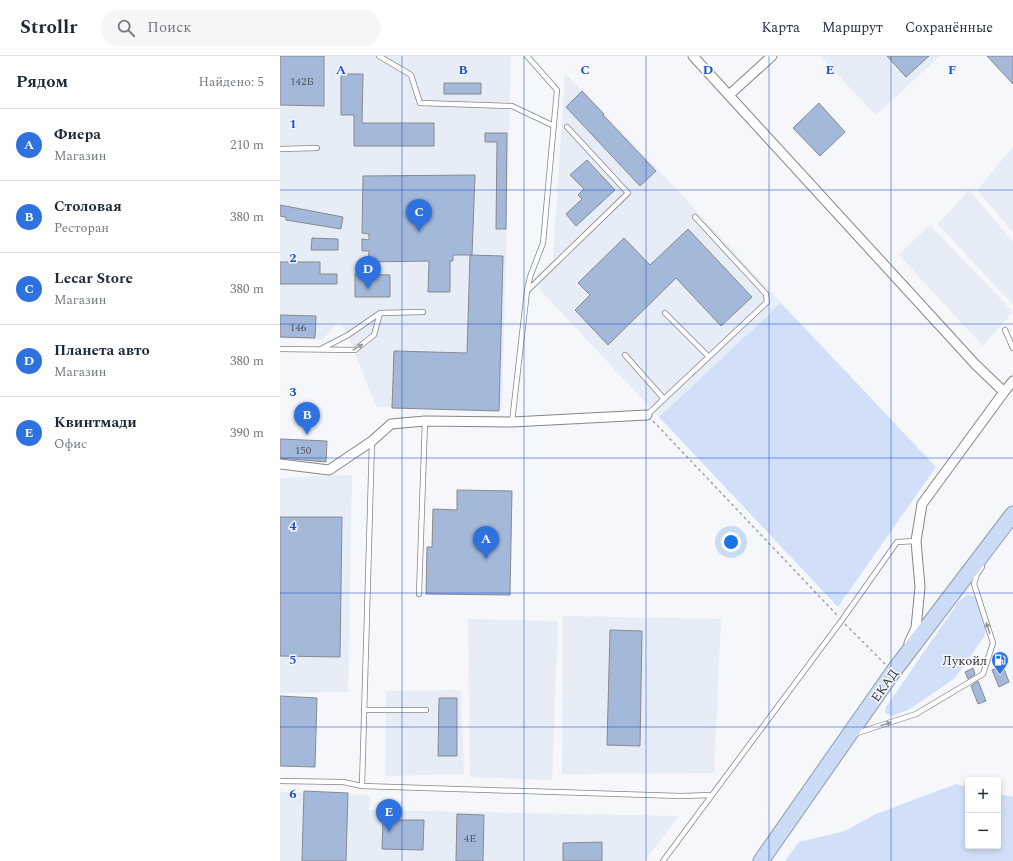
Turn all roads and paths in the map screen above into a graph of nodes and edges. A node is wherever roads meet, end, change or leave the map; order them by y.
1 (379, 56) edge
2 (527, 56) edge
3 (693, 56) edge
4 (772, 56) edge
5 (729, 95) junction
6 (554, 126) junction
7 (567, 126) dead end
8 (316, 148) dead end
9 (280, 149) edge
10 (695, 217) dead end
11 (527, 291) junction
12 (423, 312) dead end
13 (380, 313) junction
14 (665, 313) dead end
15 (1005, 330) dead end
16 (280, 348) edge
17 (1013, 348) edge
18 (320, 350) junction
19 (625, 355) dead end
20 (709, 357) junction
21 (1013, 381) edge
22 (1004, 392) junction
23 (664, 399) junction
24 (647, 415) junction
25 (425, 421) junction
26 (512, 422) junction
27 (372, 441) junction
28 (280, 464) edge
29 (1013, 514) edge
30 (916, 541) junction
31 (987, 560) dead end
32 (419, 594) dead end
33 (842, 620) junction
34 (895, 669) junction
35 (364, 710) junction
36 (426, 710) dead end
37 (849, 736) junction
38 (280, 781) edge
39 (362, 786) junction
40 (712, 795) junction
41 (663, 861) edge
42 (762, 861) edge

1 - 6 lane
2 - 6 lane
3 - 5 street
4 - 5 street
5 - 22 street
6 - 11 lane
7 - 11 lane
8 - 9 lane
10 - 20 lane
11 - 26 lane
12 - 13 lane
13 - 18 lane
18 -> 13 lane
14 - 20 lane
15 - 17 lane
16 - 18 lane
19 - 23 lane
20 - 23 lane
21 - 22 street
22 - 30 street
23 - 24 lane
24 - 26 street
24 - 33 path
25 - 26 street
25 - 27 street
25 - 32 lane
27 - 28 street
27 - 35 lane
29 - 34 highway, ЕКАД
30 - 33 lane
30 - 34 street
37 -> 31 lane
33 - 34 path
33 - 40 lane
34 - 37 highway, ЕКАД
35 - 36 lane
35 - 39 lane
37 - 42 highway, ЕКАД
38 - 39 lane
39 - 40 lane
40 - 41 lane

